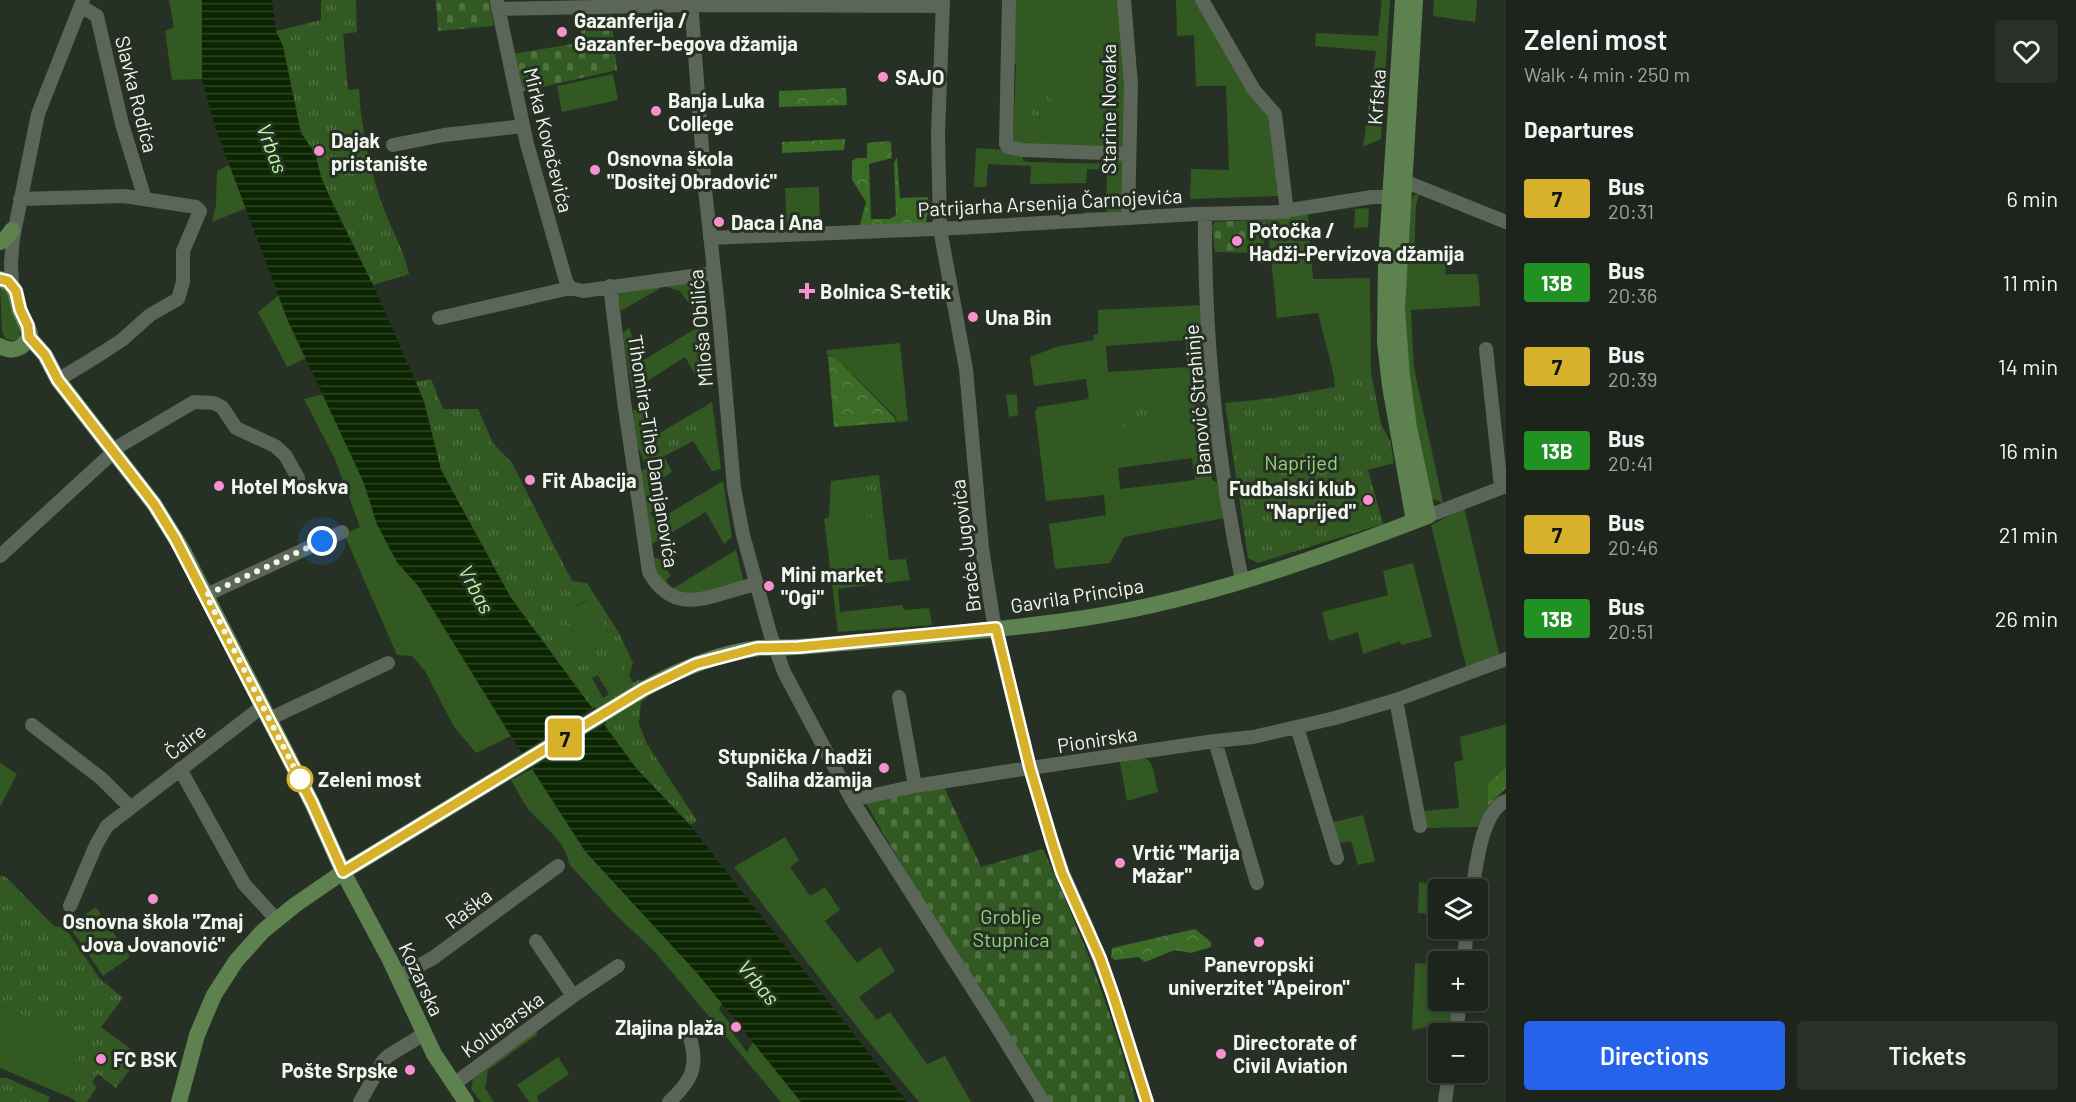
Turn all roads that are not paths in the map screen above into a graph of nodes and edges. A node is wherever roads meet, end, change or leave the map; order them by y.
1 (1009, 0) edge
2 (1124, 0) edge
3 (1202, 0) edge
4 (1403, 0) edge
5 (1415, 0) edge
6 (82, 3) edge
7 (691, 3) edge
8 (943, 3) edge
9 (498, 4) edge
10 (523, 126) junction
11 (393, 145) dead end
12 (1129, 154) junction
13 (1404, 182) junction
14 (1425, 189) junction
15 (1390, 197) junction
16 (145, 199) junction
17 (19, 205) junction
18 (1402, 211) junction
19 (1287, 212) junction
20 (1205, 214) junction
21 (1128, 218) junction
22 (1506, 222) edge
23 (940, 229) junction
24 (6, 236) edge
25 (710, 238) junction
26 (0, 270) edge
27 (714, 273) junction
28 (6, 282) edge
29 (610, 286) junction
30 (570, 288) junction
31 (439, 318) dead end
32 (11, 348) edge
33 (1486, 349) dead end
34 (57, 379) junction
35 (114, 452) junction
36 (298, 478) dead end
37 (1504, 487) edge
38 (1421, 518) junction
39 (342, 532) dead end
40 (0, 556) edge
41 (1242, 580) junction
42 (757, 584) junction
43 (206, 595) junction
44 (996, 628) junction
45 (776, 648) junction
46 (1506, 659) edge
47 (388, 663) dead end
48 (899, 697) dead end
49 (1396, 700) junction
50 (266, 712) junction
51 (32, 725) dead end
52 (1298, 728) junction
53 (1215, 741) junction
54 (1030, 768) junction
55 (180, 769) junction
56 (915, 786) junction
57 (852, 800) junction
58 (1506, 801) edge
59 (130, 807) junction
60 (1420, 826) dead end
61 (1337, 858) dead end
62 (558, 867) dead end
63 (343, 872) junction
64 (1474, 879) edge
65 (1257, 883) dead end
66 (70, 906) dead end
67 (276, 919) junction
68 (536, 941) dead end
69 (618, 966) dead end
70 (398, 977) junction
71 (573, 996) junction
72 (424, 1034) junction
73 (690, 1038) dead end
74 (1448, 1083) edge
75 (454, 1084) junction
76 (179, 1102) edge
77 (360, 1102) edge
78 (466, 1102) edge
79 (669, 1102) edge
80 (1043, 1102) edge
81 (1147, 1102) edge
82 (1445, 1102) edge

1 - 12 street
2 - 12 street, Starine Novaka
3 - 19 street
4 - 15 main road, Krfska
5 - 13 main road, Krfska
6 - 16 street, Slavka Rodića
6 - 17 street
7 - 8 street
7 - 9 street
7 - 25 street, Miloša Obilića
8 - 23 street, Braće Jugovića
9 - 10 street, Mirka Kovačevića
10 - 11 street
10 - 30 street, Mirka Kovačevića
12 - 21 street, Starine Novaka
13 - 14 street
13 - 18 main road, Krfska
14 - 18 street
14 - 22 street
15 - 19 street, Patrijarha Arsenija Čarnojevića
15 - 38 main road, Krfska
16 - 17 street
16 - 34 street
17 - 24 street
17 - 28 street
18 - 38 main road, Krfska
19 - 20 street, Patrijarha Arsenija Čarnojevića
20 - 21 street, Patrijarha Arsenija Čarnojevića
20 - 41 street, Banović Strahinje
21 - 23 street, Patrijarha Arsenija Čarnojevića
23 - 25 street, Patrijarha Arsenija Čarnojevića
23 - 44 street, Braće Jugovića
24 - 26 street
25 - 27 street, Miloša Obilića
27 - 29 street
27 - 42 street, Miloša Obilića
28 - 32 main road
29 - 30 street
29 - 42 street, Tihomira-Tihe Damjanovića
30 - 31 street
32 - 34 main road, Kozarska
33 - 37 street
34 - 35 main road, Kozarska
35 - 36 street
35 - 40 street
35 - 43 main road, Kozarska
37 - 38 street, Gavrila Principa
38 - 41 main road, Gavrila Principa
39 - 43 street
41 - 44 main road, Gavrila Principa
42 - 45 street, Miloša Obilića
43 - 50 main road, Kozarska
44 - 45 main road, Gavrila Principa
44 - 54 street, Braće Jugovića
45 - 57 street, Miloša Obilića
45 - 63 main road, Gavrila Principa
46 - 49 street, Pionirska
47 - 50 street, Čaire
48 - 56 street
49 - 52 street, Pionirska
49 - 60 street
50 - 55 street, Čaire
50 - 63 main road, Kozarska
51 - 59 street
52 - 53 street, Pionirska
52 - 61 street
53 - 54 street, Pionirska
53 - 65 street
54 - 56 street, Pionirska
54 - 81 street, Braće Jugovića
55 - 59 street, Čaire
55 - 67 street
56 - 57 street, Pionirska
57 - 80 street, Miloša Obilića
58 - 64 street
59 - 66 street, Čaire
62 - 70 street, Raška
63 - 67 main road, Gavrila Principa
63 - 70 main road, Kozarska
67 - 76 main road, Gavrila Principa
68 - 71 street, Kolubarska
69 - 71 street, Kolubarska
70 - 72 main road, Kozarska
71 - 75 street, Kolubarska
72 - 75 main road, Kozarska
72 - 77 street
73 - 79 street
74 - 82 street
75 - 78 main road, Kozarska

